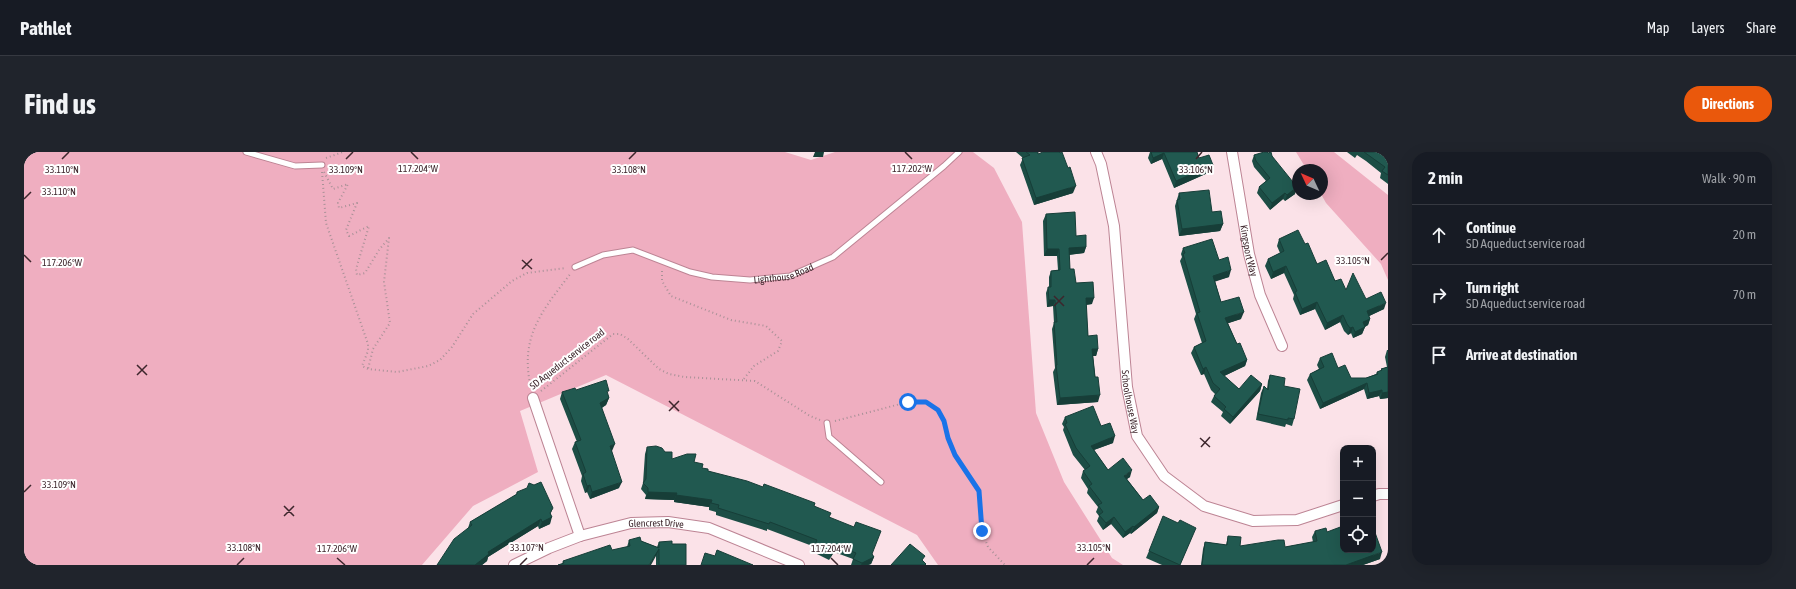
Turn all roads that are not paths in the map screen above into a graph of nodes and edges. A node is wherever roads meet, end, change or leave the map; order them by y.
1 (246, 152) edge
2 (959, 152) edge
3 (1096, 152) edge
4 (1232, 152) edge
5 (321, 163) road end
6 (575, 268) road end
7 (1282, 346) dead end
8 (533, 398) road end
9 (827, 423) road end
10 (881, 482) dead end
11 (1388, 494) edge
12 (1376, 495) edge
13 (1340, 506) edge
14 (580, 536) junction
15 (514, 565) edge
16 (799, 565) edge

1 - 5 lane
2 - 6 lane, Lighthouse Road
3 - 13 street, Schoolhouse Way
4 - 7 street, Kingsport Way
8 - 14 street
9 - 10 lane
11 - 12 street
14 - 15 street, Glencrest Drive
14 - 16 street, Glencrest Drive

